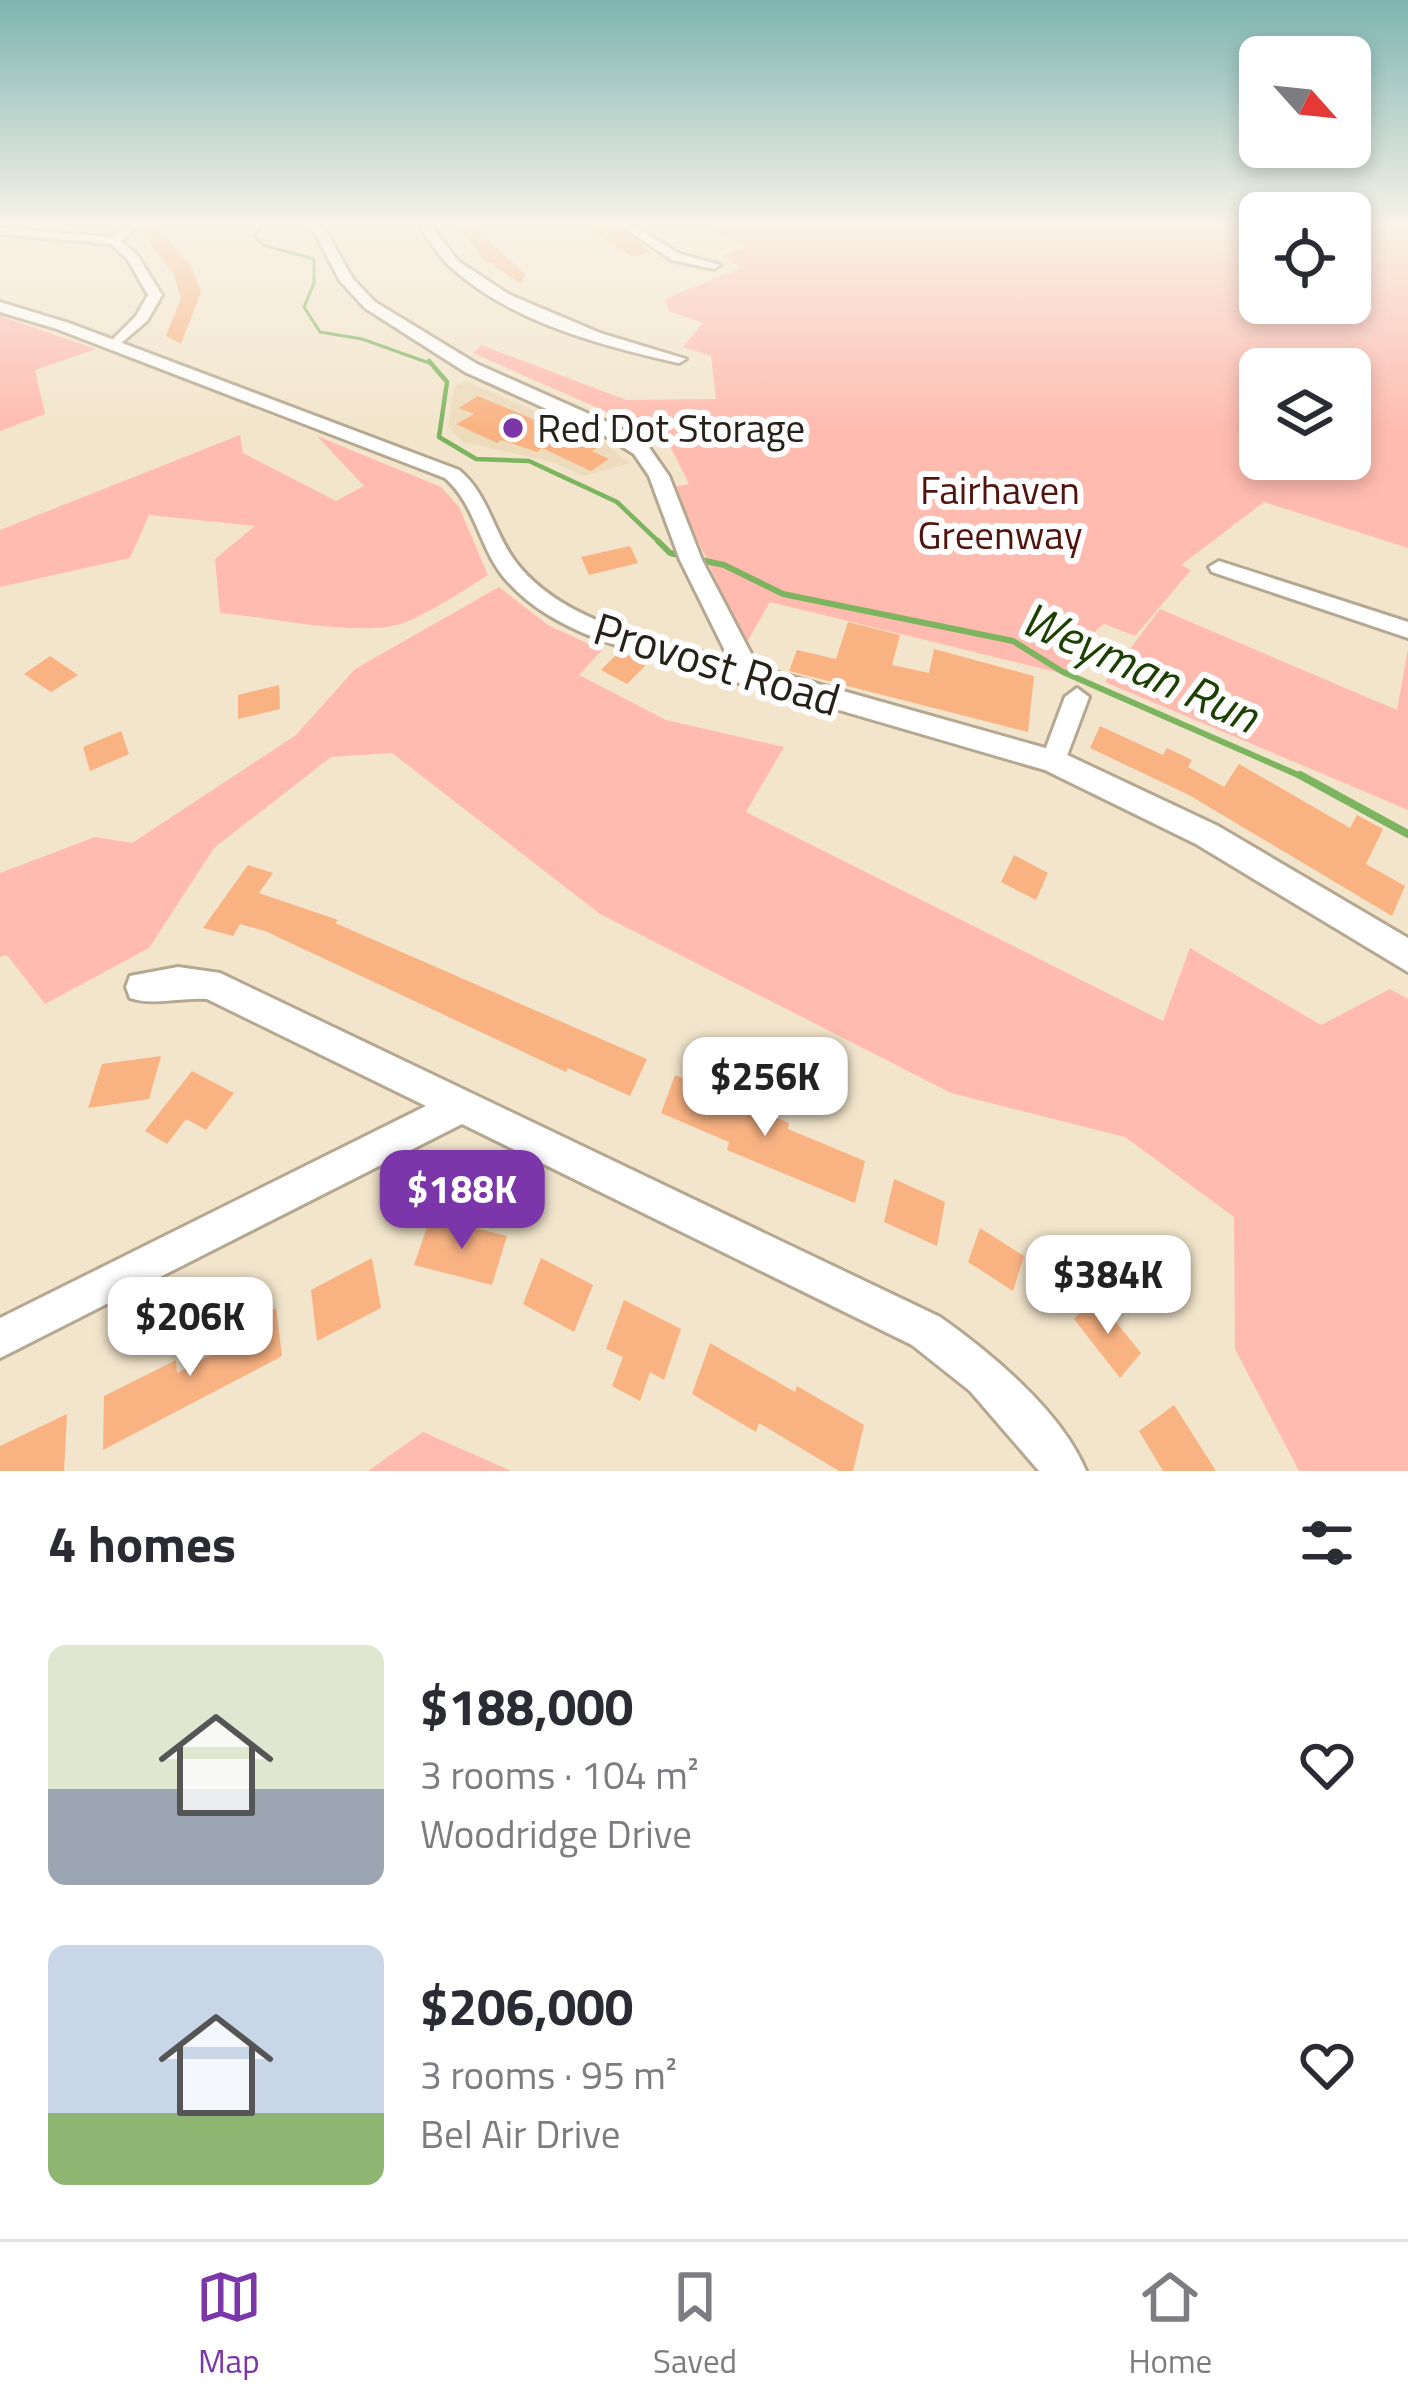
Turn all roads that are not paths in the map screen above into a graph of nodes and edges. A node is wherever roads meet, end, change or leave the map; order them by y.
1 (154, 293) edge
2 (359, 293) edge
3 (501, 293) edge
4 (0, 307) edge
5 (114, 345) junction
6 (679, 359) dead end
7 (1219, 567) dead end
8 (1408, 631) edge
9 (751, 678) junction
10 (1077, 697) dead end
11 (1053, 761) junction
12 (1408, 956) edge
13 (141, 987) dead end
14 (460, 1107) junction
15 (0, 1339) edge
16 (1065, 1471) edge

1 - 5 street
2 - 9 street
3 - 6 street
4 - 5 street, Provost Road
5 - 9 street, Provost Road
7 - 8 street
9 - 11 street, Provost Road
10 - 11 street
11 - 12 street, Provost Road
13 - 14 street
14 - 15 street
14 - 16 street

